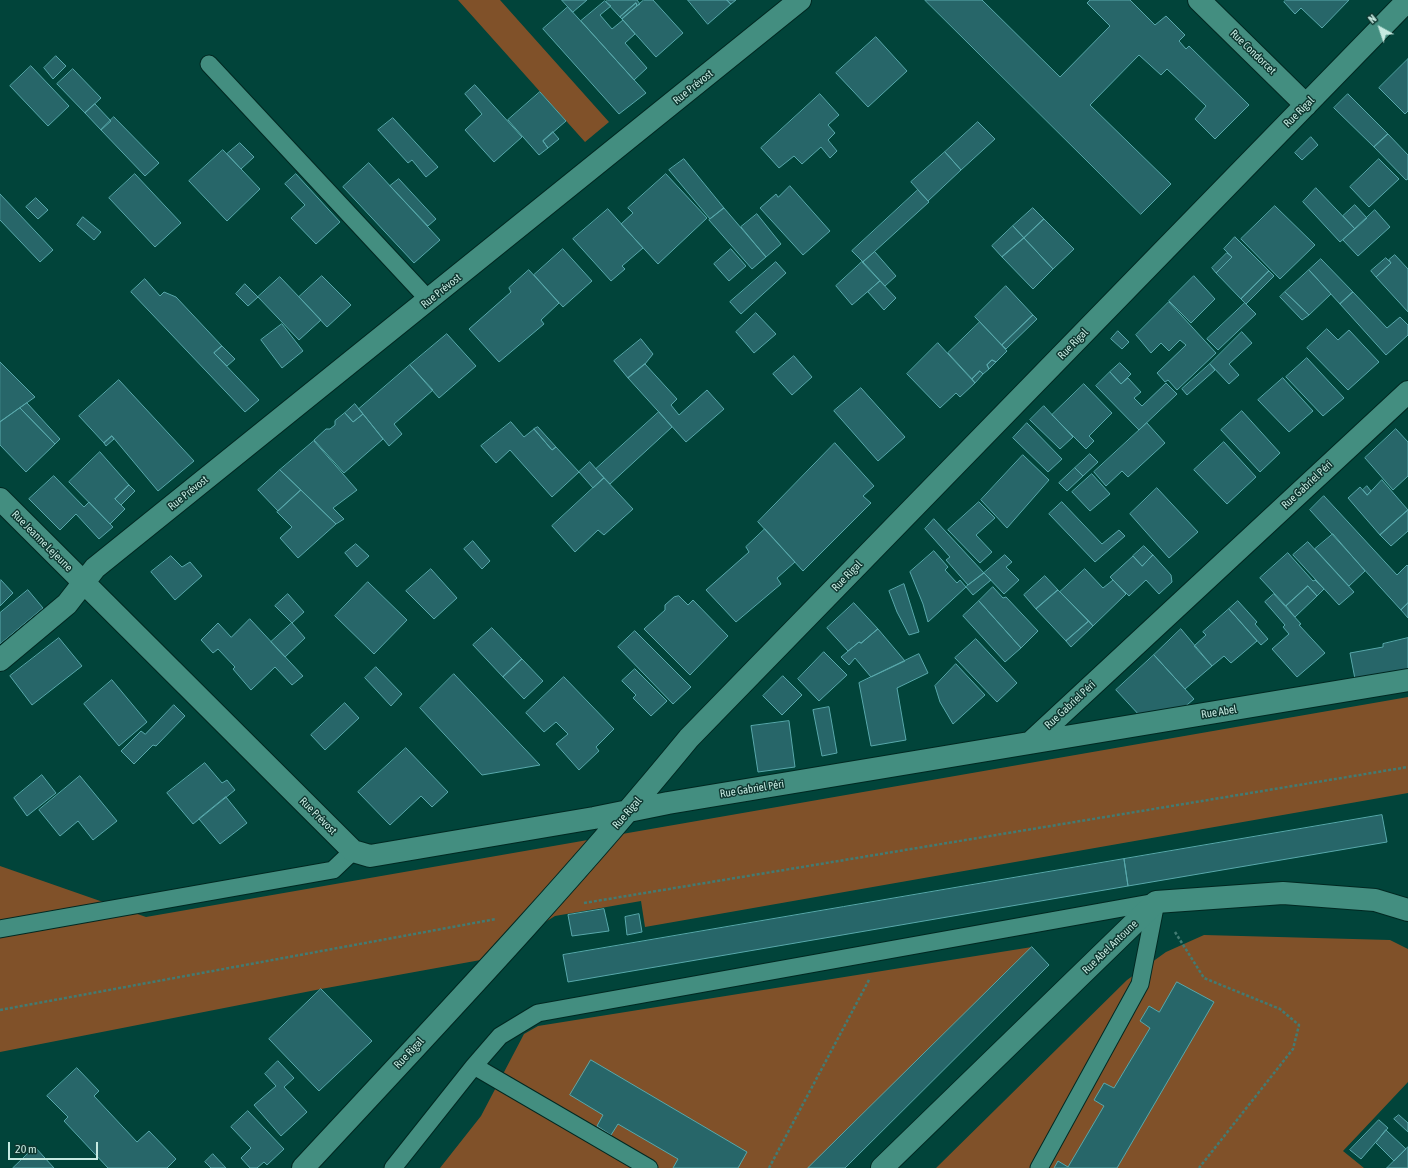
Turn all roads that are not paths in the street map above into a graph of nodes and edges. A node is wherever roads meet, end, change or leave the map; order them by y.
1 (800, 0) edge
2 (1199, 0) edge
3 (1408, 0) edge
4 (209, 64) dead end
5 (1306, 105) junction
6 (429, 300) junction
7 (1408, 392) edge
8 (0, 499) edge
9 (83, 583) junction
10 (0, 660) edge
11 (1408, 680) edge
12 (1059, 716) junction
13 (1070, 736) junction
14 (1030, 743) junction
15 (641, 804) junction
16 (594, 818) junction
17 (605, 838) junction
18 (353, 851) junction
19 (1156, 902) junction
20 (1408, 910) edge
21 (0, 929) edge
22 (474, 1066) junction
23 (303, 1168) edge
24 (393, 1168) edge
25 (648, 1168) edge
26 (882, 1168) edge
27 (1039, 1168) edge

1 - 6 street, Rue Prévost
2 - 5 street, Rue Condorcet
3 - 5 street, Rue Rigal
4 - 6 lane
5 - 15 street, Rue Rigal
6 - 9 street, Rue Prévost
7 - 12 street, Rue Gabriel Péri
8 - 9 street, Rue Jeanne Lejeune
9 - 10 street, Rue Prévost
9 - 18 street, Rue Prévost
11 - 13 street, Rue Abel
12 - 13 street
12 - 14 street, Rue Gabriel Péri
13 - 14 street, Rue Abel
14 - 15 street, Rue Gabriel Péri
15 - 16 street
15 - 17 street, Rue Rigal
16 - 17 street
16 - 18 street
17 - 23 street, Rue Rigal
18 - 21 lane
19 - 20 street
19 - 22 lane
19 - 26 street, Rue Abel Antoune
19 - 27 lane
22 - 24 lane
22 - 25 lane

